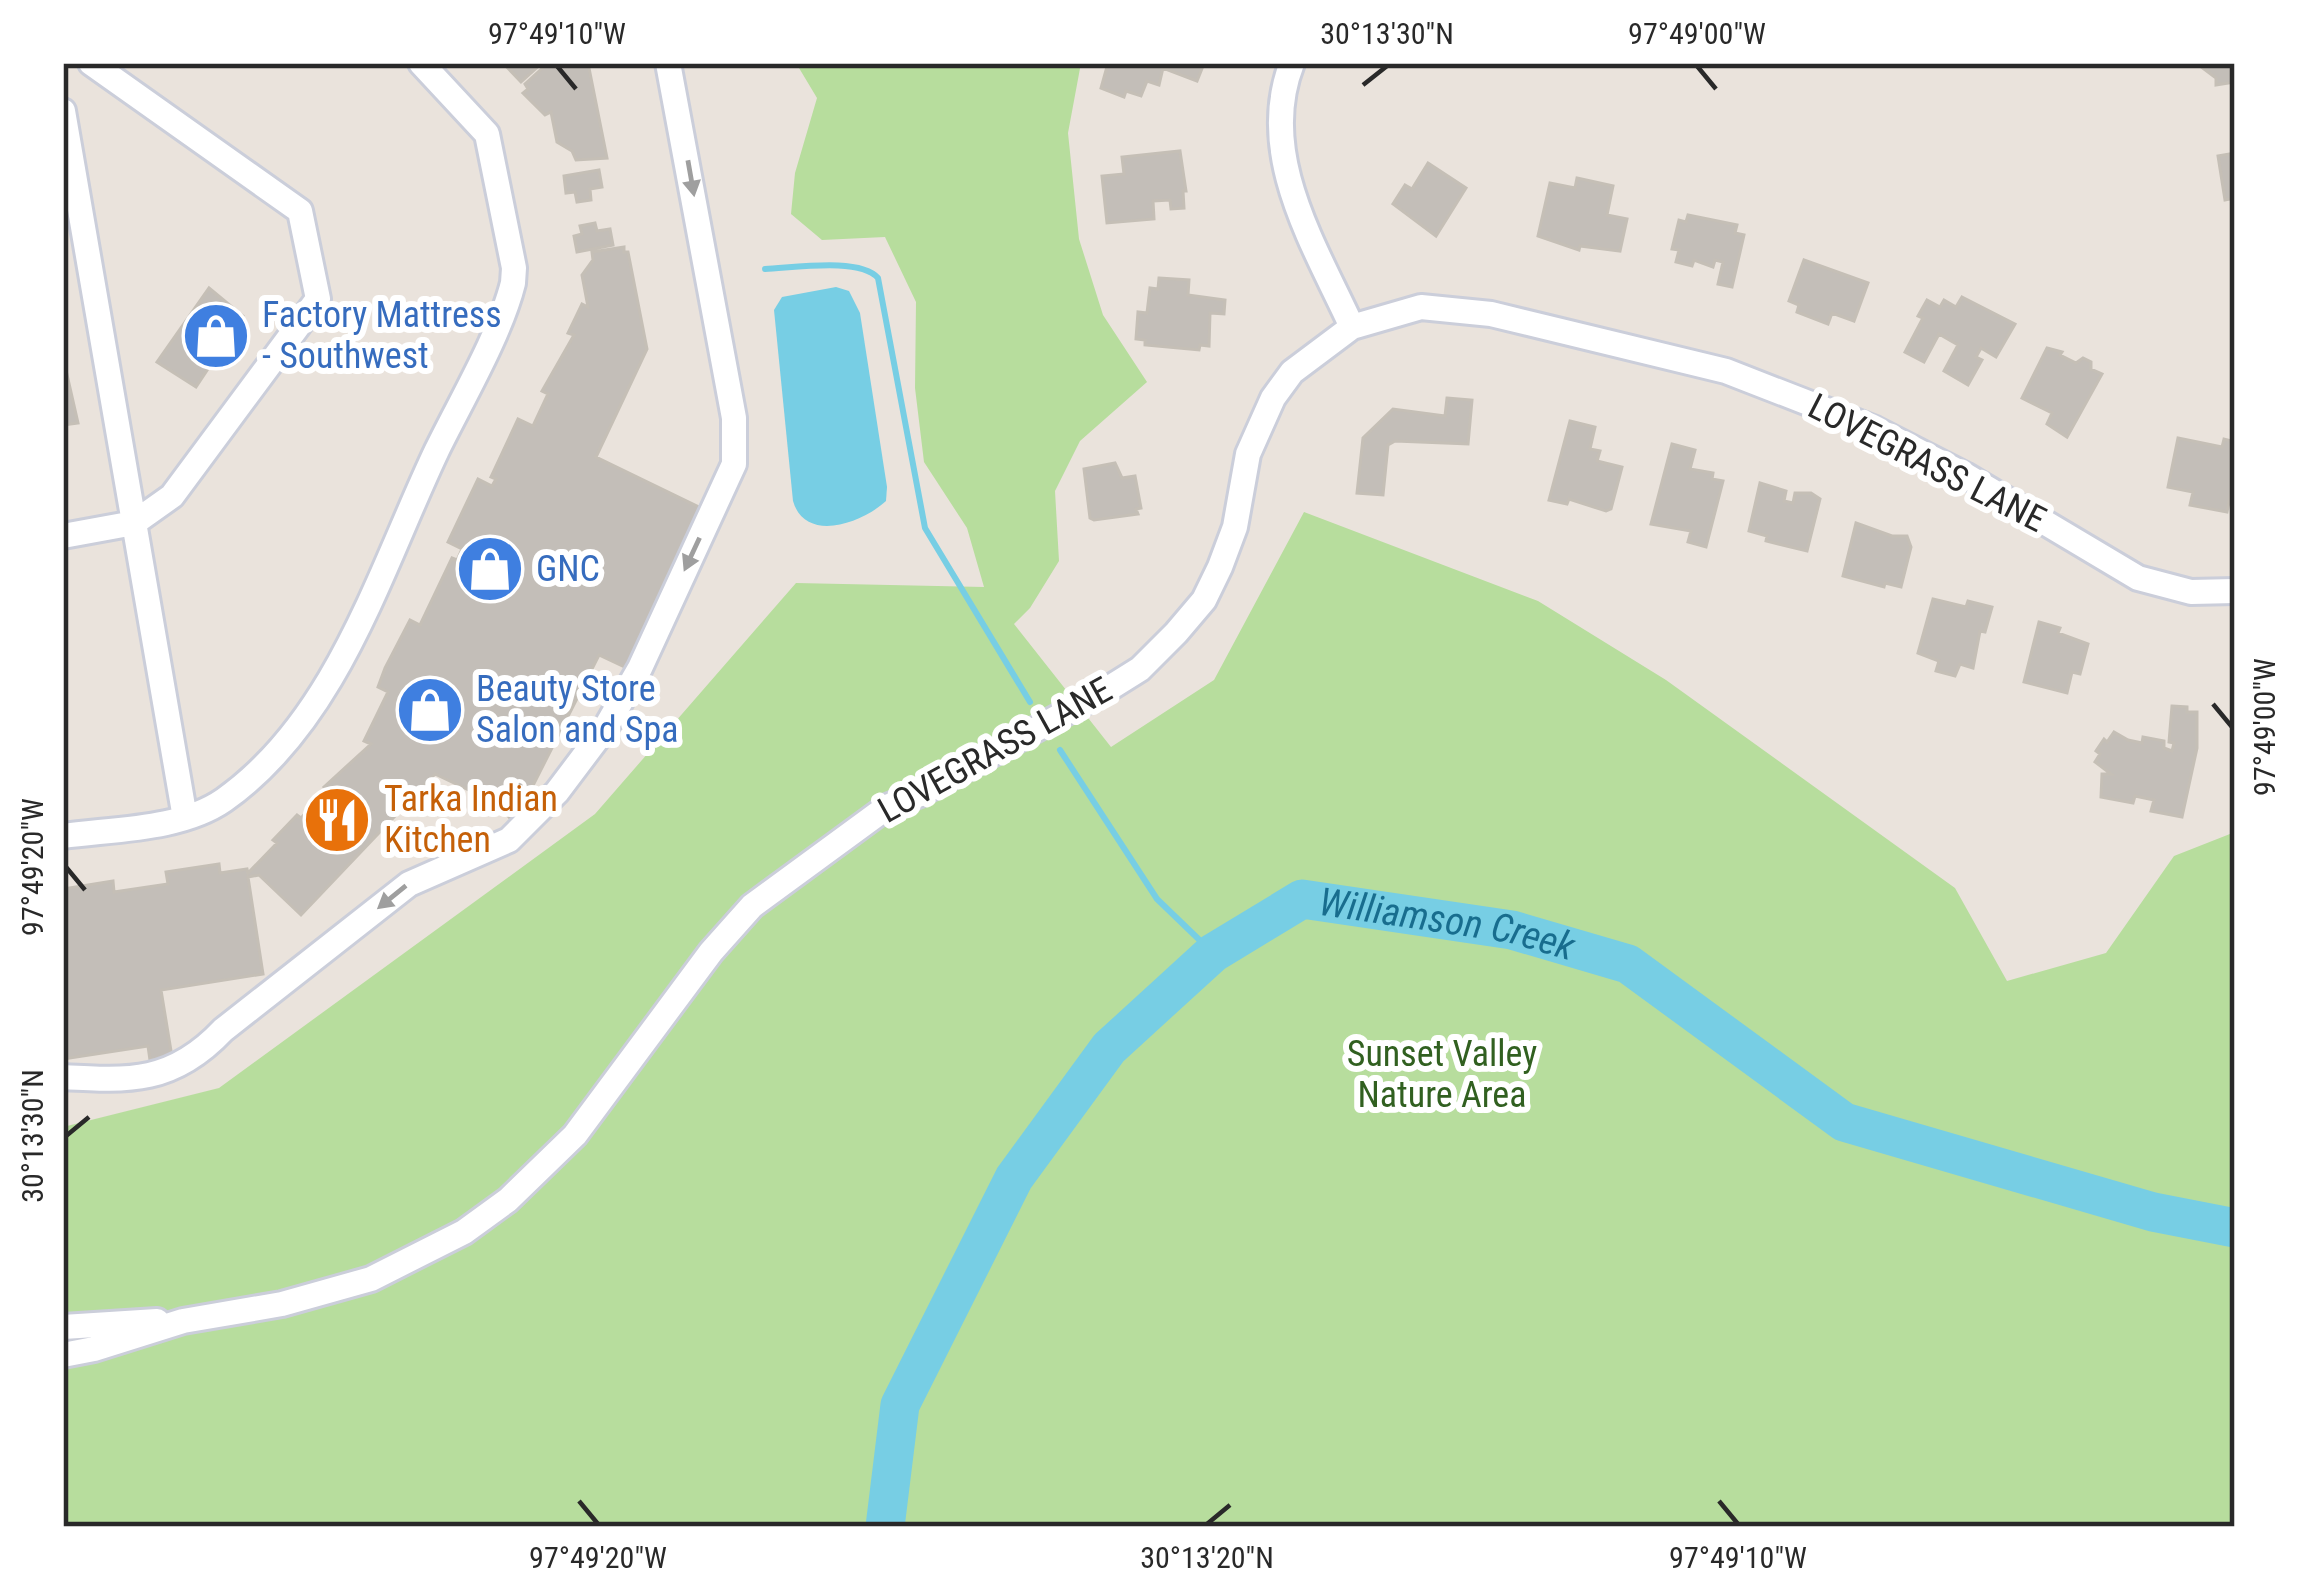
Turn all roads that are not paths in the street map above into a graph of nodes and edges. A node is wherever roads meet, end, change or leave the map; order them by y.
1 (91, 63) edge
2 (422, 63) edge
3 (668, 63) edge
4 (1292, 63) edge
5 (63, 111) edge
6 (1352, 327) junction
7 (134, 523) junction
8 (63, 536) edge
9 (2235, 591) edge
10 (185, 818) junction
11 (63, 836) edge
12 (63, 1077) edge
13 (184, 1321) junction
14 (63, 1328) edge
15 (63, 1355) edge

1 - 7 street
2 - 10 street
3 -> 12 street
4 - 6 street
5 - 7 street
6 - 9 street, LOVEGRASS LANE
6 - 13 street, LOVEGRASS LANE
7 - 8 street
7 - 10 street
10 - 11 street
13 - 14 street, LOVEGRASS LANE
13 - 15 street, LOVEGRASS LANE

